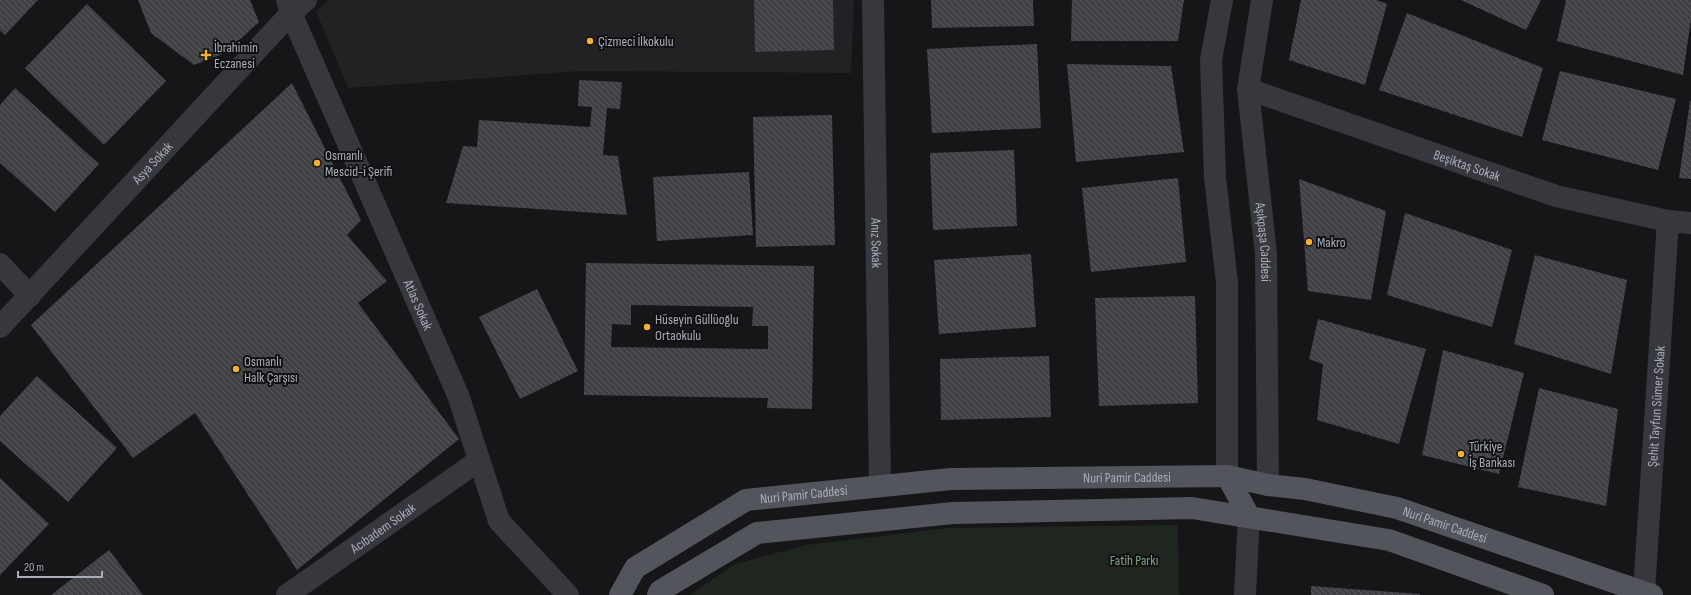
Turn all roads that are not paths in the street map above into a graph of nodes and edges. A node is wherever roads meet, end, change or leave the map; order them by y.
1 (873, 0) edge
2 (1222, 0) edge
3 (1262, 0) edge
4 (295, 4) edge
5 (1248, 89) junction
6 (1668, 221) junction
7 (1691, 223) edge
8 (0, 264) edge
9 (30, 296) junction
10 (0, 327) edge
11 (478, 461) junction
12 (1227, 476) junction
13 (1268, 485) junction
14 (880, 486) junction
15 (1249, 516) junction
16 (1648, 594) edge
17 (287, 595) edge
18 (568, 595) edge
19 (620, 595) edge
20 (658, 595) edge
21 (1245, 595) edge
22 (1543, 595) edge

1 - 14 street, Anız Sokak
2 - 12 street
3 - 5 street, Aşıkpaşa Caddesi
4 - 9 street, Asya Sokak
4 - 11 street, Atlas Sokak
5 - 6 street, Beşiktaş Sokak
5 - 13 street, Aşıkpaşa Caddesi
6 - 7 street, Beşiktaş Sokak
6 - 16 street, Şehit Tayfun Sümer Sokak
8 - 9 street
9 - 10 street, Asya Sokak
11 - 17 street, Acıbadem Sokak
11 - 18 street, Atlas Sokak
12 - 13 main road, Nuri Pamir Caddesi
12 - 14 main road, Nuri Pamir Caddesi
12 - 15 main road
13 - 15 main road
13 - 16 main road, Nuri Pamir Caddesi
14 - 19 main road, Nuri Pamir Caddesi
15 - 20 main road
15 - 21 street
15 - 22 main road

